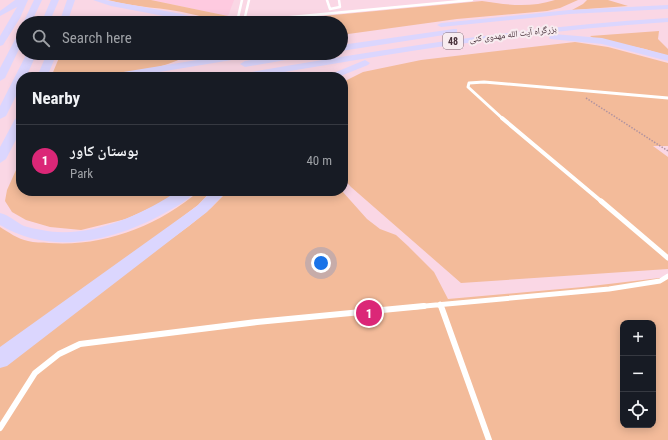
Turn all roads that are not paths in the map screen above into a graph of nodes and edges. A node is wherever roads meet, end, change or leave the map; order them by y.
1 (19, 0) edge
2 (24, 0) edge
3 (38, 0) edge
4 (56, 0) edge
5 (71, 0) edge
6 (98, 0) edge
7 (242, 0) edge
8 (250, 0) edge
9 (327, 0) edge
10 (339, 0) edge
11 (472, 0) edge
12 (623, 2) dead end
13 (579, 4) dead end
14 (658, 7) junction
15 (668, 7) edge
16 (239, 11) junction
17 (246, 11) junction
18 (569, 12) junction
19 (668, 12) edge
20 (0, 14) edge
21 (639, 14) junction
22 (533, 15) junction
23 (17, 16) edge
24 (30, 16) edge
25 (48, 16) edge
26 (65, 16) edge
27 (188, 16) edge
28 (238, 16) edge
29 (245, 16) edge
30 (298, 16) edge
31 (16, 18) edge
32 (668, 20) edge
33 (587, 26) junction
34 (668, 27) edge
35 (416, 28) dead end
36 (550, 37) junction
37 (0, 43) edge
38 (16, 46) edge
39 (479, 46) junction
40 (348, 47) edge
41 (668, 58) edge
42 (366, 59) junction
43 (29, 60) edge
44 (50, 60) edge
45 (181, 60) edge
46 (217, 60) edge
47 (223, 60) edge
48 (265, 60) edge
49 (206, 62) junction
50 (24, 72) edge
51 (44, 72) edge
52 (142, 72) joint
53 (196, 72) edge
54 (275, 72) edge
55 (297, 72) edge
56 (313, 72) edge
57 (339, 72) edge
58 (0, 78) edge
59 (16, 85) edge
60 (16, 90) edge
61 (0, 95) edge
62 (668, 98) edge
63 (16, 104) edge
64 (0, 106) edge
65 (0, 116) edge
66 (16, 118) edge
67 (0, 120) edge
68 (16, 124) edge
69 (16, 131) edge
70 (5, 136) edge
71 (0, 159) edge
72 (182, 196) edge
73 (215, 196) edge
74 (0, 218) edge
75 (668, 258) edge
76 (668, 276) edge
77 (440, 304) junction
78 (0, 359) edge
79 (0, 428) edge
80 (489, 440) edge

1 - 20 highway
2 - 23 highway
3 - 24 highway
4 - 25 highway
5 - 26 highway
6 - 27 highway
7 - 16 lane
8 - 17 lane
9 - 10 lane
11 - 30 lane
12 - 14 highway
13 - 22 highway
14 - 15 highway, بزرگراه آیت الله مهدوی کنی
14 - 18 highway, بزرگراه آیت الله مهدوی کنی
16 - 17 lane
16 - 28 lane
17 - 29 lane
18 - 21 highway
18 - 22 highway, بزرگراه آیت الله مهدوی کنی
19 - 21 highway, بزرگراه آیت الله مهدوی کنی / 48
21 - 40 highway, بزرگراه آیت الله مهدوی کنی / 48
22 - 35 highway, بزرگراه آیت الله مهدوی کنی
31 - 37 highway
32 - 33 highway, بزرگراه آیت الله مهدوی کنی / 48
33 - 39 highway
33 - 42 highway, بزرگراه آیت الله مهدوی کنی / 48
34 - 36 highway, بزرگراه آیت الله مهدوی کنی
36 - 39 highway, بزرگراه آیت الله مهدوی کنی
36 - 41 highway
38 - 58 highway
39 - 42 highway, بزرگراه آیت الله مهدوی کنی
42 - 54 highway, بزرگراه آیت الله مهدوی کنی / 48
42 - 55 highway
42 - 56 highway, بزرگراه آیت الله مهدوی کنی
42 - 57 highway
43 - 50 highway
44 - 51 highway
45 - 52 highway
46 - 49 highway
47 - 49 highway
48 - 53 highway
49 - 52 highway
59 - 61 highway
60 - 65 highway
62 - 75 lane
63 - 64 highway
66 - 67 highway
68 - 70 highway
69 - 70 highway
70 - 71 highway
72 - 74 highway
73 - 78 highway
76 - 77 lane
77 - 79 lane
77 - 80 lane

